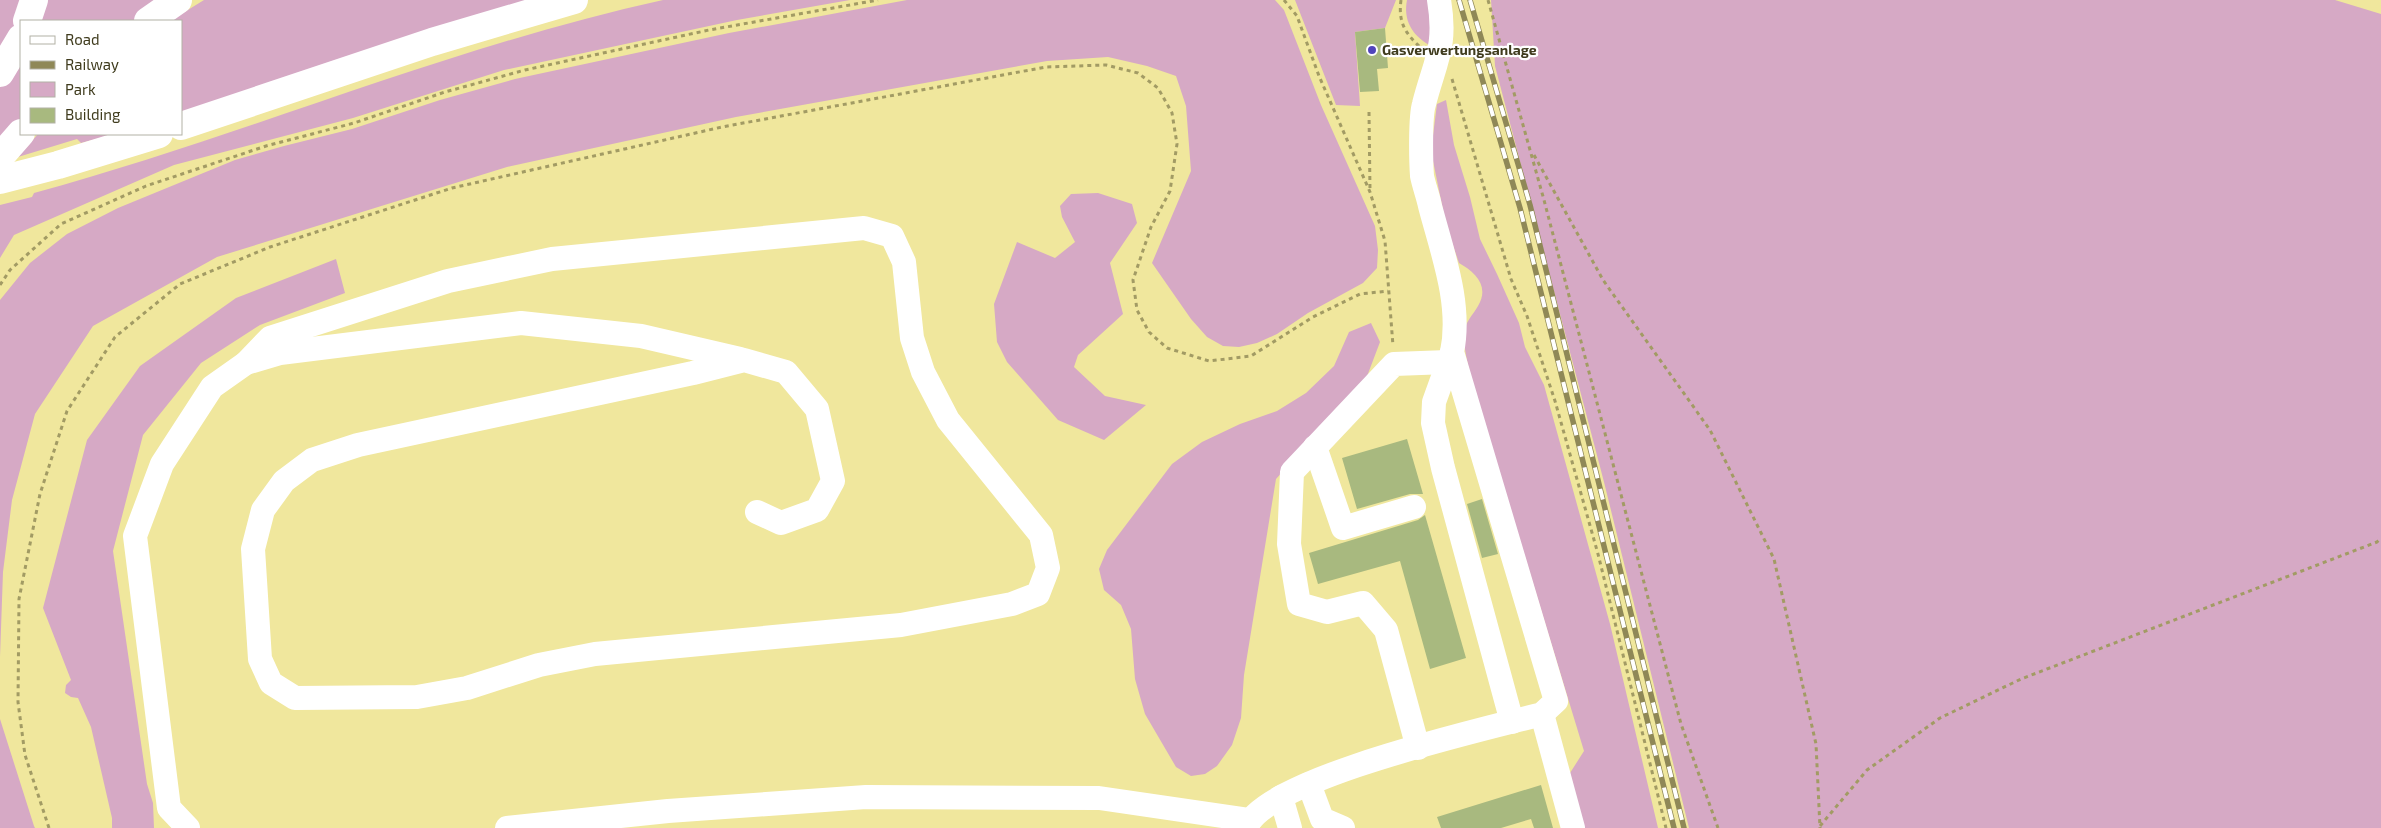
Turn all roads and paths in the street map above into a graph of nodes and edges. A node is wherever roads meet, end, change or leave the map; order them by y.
1 (34, 0) edge
2 (178, 0) edge
3 (574, 0) edge
4 (878, 0) edge
5 (1284, 0) edge
6 (1402, 0) edge
7 (1439, 0) edge
8 (1488, 0) edge
9 (27, 20) edge
10 (149, 20) edge
11 (20, 40) edge
12 (1438, 60) junction
13 (0, 73) edge
14 (1369, 112) dead end
15 (182, 126) edge
16 (20, 134) edge
17 (155, 135) edge
18 (1531, 150) junction
19 (0, 157) edge
20 (0, 180) edge
21 (1370, 192) junction
22 (0, 285) edge
23 (1388, 291) junction
24 (1450, 357) junction
25 (744, 360) junction
26 (246, 363) junction
27 (1394, 364) junction
28 (1315, 447) junction
29 (1414, 507) dead end
30 (757, 512) dead end
31 (2381, 538) edge
32 (1542, 714) junction
33 (1512, 722) junction
34 (1418, 748) junction
35 (1309, 784) junction
36 (1280, 797) junction
37 (1248, 824) edge
38 (1820, 827) edge
39 (49, 828) edge
40 (188, 828) edge
41 (507, 828) edge
42 (1290, 828) edge
43 (1343, 828) edge
44 (1573, 828) edge
45 (1666, 828) edge
46 (1718, 828) edge

1 - 9 highway
2 - 10 highway
3 - 15 highway
4 - 22 path
5 - 21 path
6 - 12 path
7 - 12 street
8 - 18 path
11 - 13 highway
12 - 24 street
12 - 45 path
14 - 21 path
16 - 19 highway
17 - 20 highway
18 - 38 path
18 - 46 path
21 - 23 path
23 - 27 path
23 - 39 path
24 - 27 street
24 - 32 street
24 - 33 street
25 - 26 street
25 - 26 street
25 - 30 street
26 - 40 street
27 - 28 street
28 - 29 street
28 - 34 street
31 - 38 path
32 - 33 street
32 - 44 street
33 - 34 street
34 - 35 street
35 - 36 street
35 - 43 street
36 - 37 street
36 - 42 street
37 - 41 street

